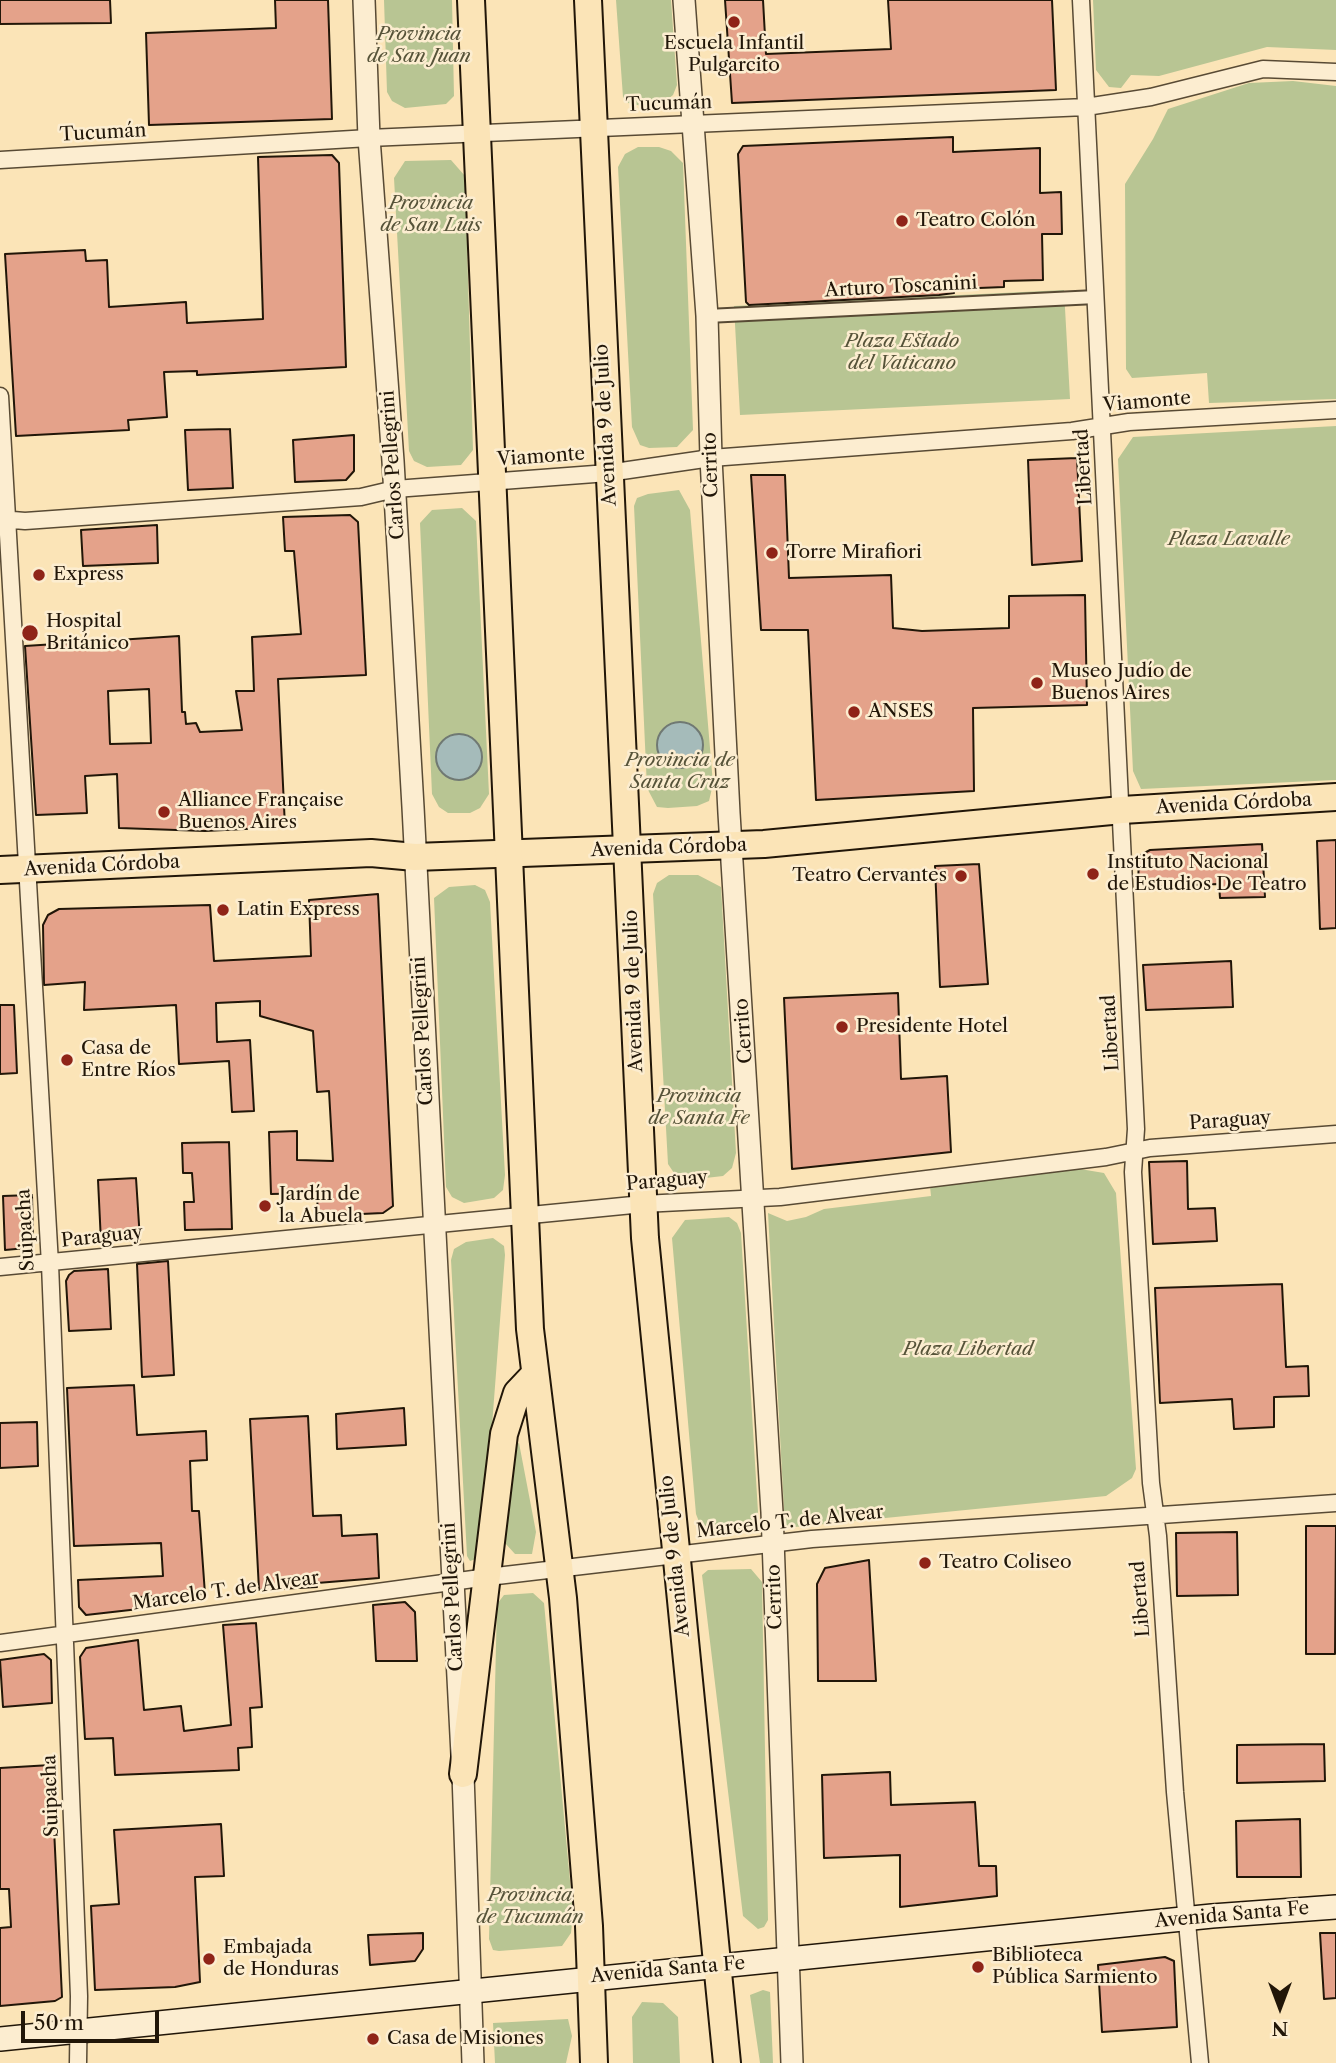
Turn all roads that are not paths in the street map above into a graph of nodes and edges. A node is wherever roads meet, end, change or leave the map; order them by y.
1 (364, 0) edge
2 (471, 0) edge
3 (588, 0) edge
4 (684, 0) edge
5 (1081, 0) edge
6 (1336, 72) edge
7 (1086, 107) junction
8 (693, 125) junction
9 (593, 127) junction
10 (476, 133) junction
11 (369, 138) junction
12 (0, 160) edge
13 (1096, 297) junction
14 (707, 316) junction
15 (0, 396) edge
16 (1336, 410) edge
17 (1103, 427) junction
18 (710, 458) junction
19 (608, 473) junction
20 (495, 481) junction
21 (395, 489) junction
22 (3, 519) edge
23 (1336, 797) edge
24 (1122, 810) junction
25 (731, 845) junction
26 (628, 849) junction
27 (509, 853) junction
28 (415, 858) junction
29 (13, 870) edge
30 (1336, 1134) edge
31 (1135, 1152) junction
32 (755, 1196) junction
33 (643, 1204) junction
34 (525, 1215) junction
35 (434, 1225) junction
36 (50, 1264) junction
37 (0, 1267) edge
38 (534, 1376) junction
39 (1336, 1503) edge
40 (1154, 1513) junction
41 (773, 1544) junction
42 (675, 1555) junction
43 (559, 1569) junction
44 (488, 1577) junction
45 (452, 1581) junction
46 (66, 1634) junction
47 (0, 1643) edge
48 (463, 1774) junction
49 (1336, 1907) edge
50 (1187, 1918) junction
51 (788, 1959) junction
52 (715, 1966) junction
53 (592, 1978) junction
54 (468, 1990) junction
55 (591, 2023) junction
56 (79, 2030) junction
57 (0, 2039) edge
58 (78, 2063) edge
59 (473, 2063) edge
60 (584, 2063) edge
61 (594, 2063) edge
62 (727, 2063) edge
63 (792, 2063) edge
64 (1200, 2063) edge

1 - 11 street, Carlos Pellegrini
2 - 10 main road
3 - 9 main road, Avenida 9 de Julio
4 - 8 street, Cerrito
5 - 7 street, Libertad
6 - 7 street, Tucumán
7 - 8 street, Tucumán
7 - 13 street, Libertad
8 - 9 street, Tucumán
8 - 14 street, Cerrito
9 - 10 street, Tucumán
9 - 19 main road, Avenida 9 de Julio
10 - 11 street, Tucumán
10 - 20 main road
11 - 12 street, Tucumán
11 - 21 street, Carlos Pellegrini
13 - 14 street, Arturo Toscanini
13 - 17 street, Libertad
14 - 18 street, Cerrito
15 - 22 street, Suipacha
16 - 17 street, Viamonte
17 - 18 street, Viamonte
17 - 24 street, Libertad
18 - 19 street, Viamonte
18 - 25 street, Cerrito
19 - 20 street, Viamonte
19 - 26 main road, Avenida 9 de Julio
20 - 21 street, Viamonte
20 - 27 main road
21 - 22 street, Viamonte
21 - 28 street, Carlos Pellegrini
22 - 29 street, Suipacha
23 - 24 main road, Avenida Córdoba
24 - 25 main road, Avenida Córdoba
24 - 31 street, Libertad
25 - 26 main road, Avenida Córdoba
25 - 32 street, Cerrito
26 - 27 main road, Avenida Córdoba
26 - 33 main road, Avenida 9 de Julio
27 - 28 main road, Avenida Córdoba
27 - 34 main road
28 - 29 main road, Avenida Córdoba
28 - 35 street, Carlos Pellegrini
29 - 36 street, Suipacha
30 - 31 street, Paraguay
31 - 32 street, Paraguay
31 - 40 street, Libertad
32 - 33 street, Paraguay
32 - 41 street, Cerrito
33 - 34 street, Paraguay
33 - 42 main road, Avenida 9 de Julio
34 - 35 street, Paraguay
34 - 38 main road
35 - 36 street, Paraguay
35 - 45 street, Carlos Pellegrini
36 - 37 street, Paraguay
36 - 46 street, Suipacha
38 - 43 main road
38 - 44 main road
39 - 40 street, Marcelo T. de Alvear
40 - 41 street, Marcelo T. de Alvear
40 - 50 street, Libertad
41 - 42 street, Marcelo T. de Alvear
41 - 51 street, Cerrito
42 - 43 street, Marcelo T. de Alvear
42 - 52 main road, Avenida 9 de Julio
43 - 44 street, Marcelo T. de Alvear
43 - 53 main road
44 - 45 street, Marcelo T. de Alvear
44 - 48 main road
45 - 46 street, Marcelo T. de Alvear
45 - 48 street, Carlos Pellegrini
46 - 47 street, Marcelo T. de Alvear
46 - 56 street, Suipacha
48 - 54 street, Carlos Pellegrini
49 - 50 main road, Avenida Santa Fe
50 - 51 main road, Avenida Santa Fe
50 - 64 street, Libertad
51 - 52 main road, Avenida Santa Fe
51 - 63 street, Cerrito
52 - 53 main road, Avenida Santa Fe
52 - 62 main road, Avenida 9 de Julio
53 - 54 main road, Avenida Santa Fe
53 - 55 main road
54 - 56 main road, Avenida Santa Fe
54 - 59 street, Carlos Pellegrini
55 - 60 main road
55 - 61 main road
56 - 57 main road, Avenida Santa Fe
56 - 58 street, Suipacha

